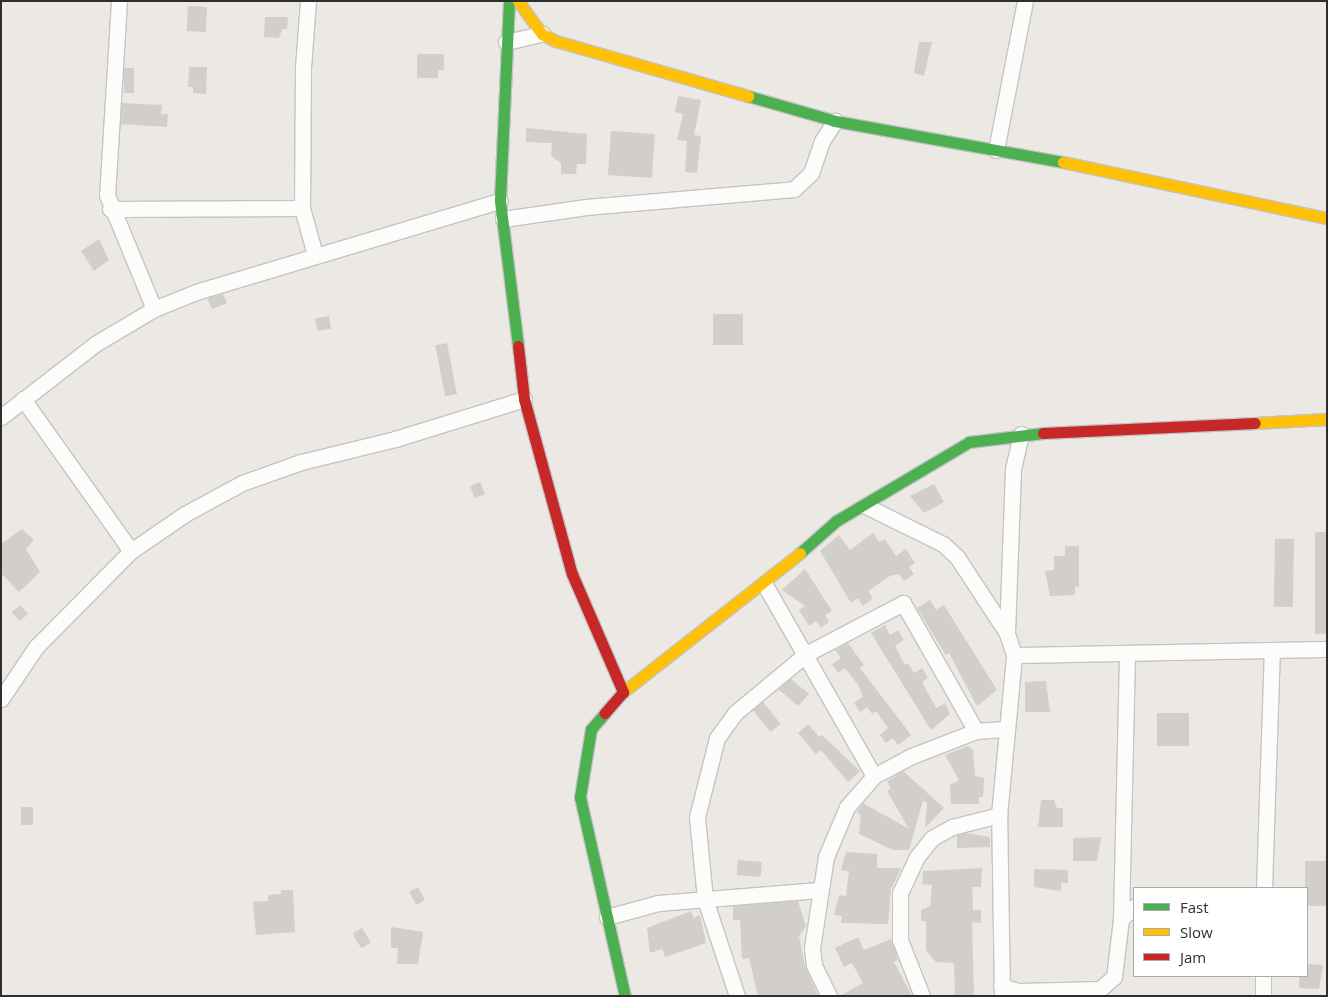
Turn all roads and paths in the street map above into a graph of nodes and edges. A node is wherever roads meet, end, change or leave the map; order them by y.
1 (119, 1) edge
2 (308, 1) edge
3 (509, 1) edge
4 (518, 1) edge
5 (1025, 1) edge
6 (542, 34) junction
7 (506, 42) junction
8 (835, 121) junction
9 (996, 150) junction
10 (500, 201) junction
11 (302, 208) junction
12 (110, 209) junction
13 (1327, 218) edge
14 (503, 219) junction
15 (315, 255) junction
16 (154, 309) junction
17 (24, 399) junction
18 (524, 399) junction
19 (1, 417) edge
20 (1327, 419) edge
21 (1021, 434) junction
22 (866, 506) junction
23 (130, 551) junction
24 (765, 585) junction
25 (1007, 633) junction
26 (1327, 648) edge
27 (1272, 650) junction
28 (806, 654) junction
29 (1127, 654) junction
30 (1014, 655) junction
31 (624, 692) junction
32 (1, 699) edge
33 (1007, 729) junction
34 (976, 732) junction
35 (874, 776) junction
36 (999, 815) junction
37 (1264, 887) edge
38 (818, 890) junction
39 (705, 898) junction
40 (1133, 908) edge
41 (607, 917) junction
42 (1121, 919) junction
43 (1114, 977) junction
44 (1263, 977) edge
45 (1002, 991) edge
46 (625, 996) edge
47 (738, 996) edge
48 (829, 996) edge
49 (922, 996) edge
50 (1114, 996) edge
51 (1263, 996) edge

1 - 12 street
2 - 11 street
3 - 7 street
4 - 6 street
5 - 9 street
6 - 7 street
6 - 8 street
7 - 10 street
8 - 9 street
8 - 14 street
9 - 13 street
10 - 14 street
10 - 15 street
11 - 12 street
11 - 15 street
12 - 16 street
14 - 18 street
15 - 16 street
16 - 17 street
17 - 19 street
17 - 23 street
18 - 23 street
18 - 31 street
20 - 21 street
21 - 22 street
21 - 25 street
22 - 24 street
22 - 25 street
23 - 32 street
24 - 28 street
24 - 31 street
25 - 30 street
26 - 27 street
27 - 29 street
27 - 37 street
28 - 34 street
28 - 35 street
28 - 39 street
29 - 30 street
29 - 42 street
30 - 33 street
31 - 41 street
33 - 34 street
33 - 36 street
34 - 35 street
35 - 38 street
36 - 45 street
36 - 49 street
38 - 39 street
38 - 48 street
39 - 41 street
39 - 47 street
40 - 42 street
41 - 46 street
42 - 43 street
43 - 45 street
43 - 50 street
44 - 51 street

